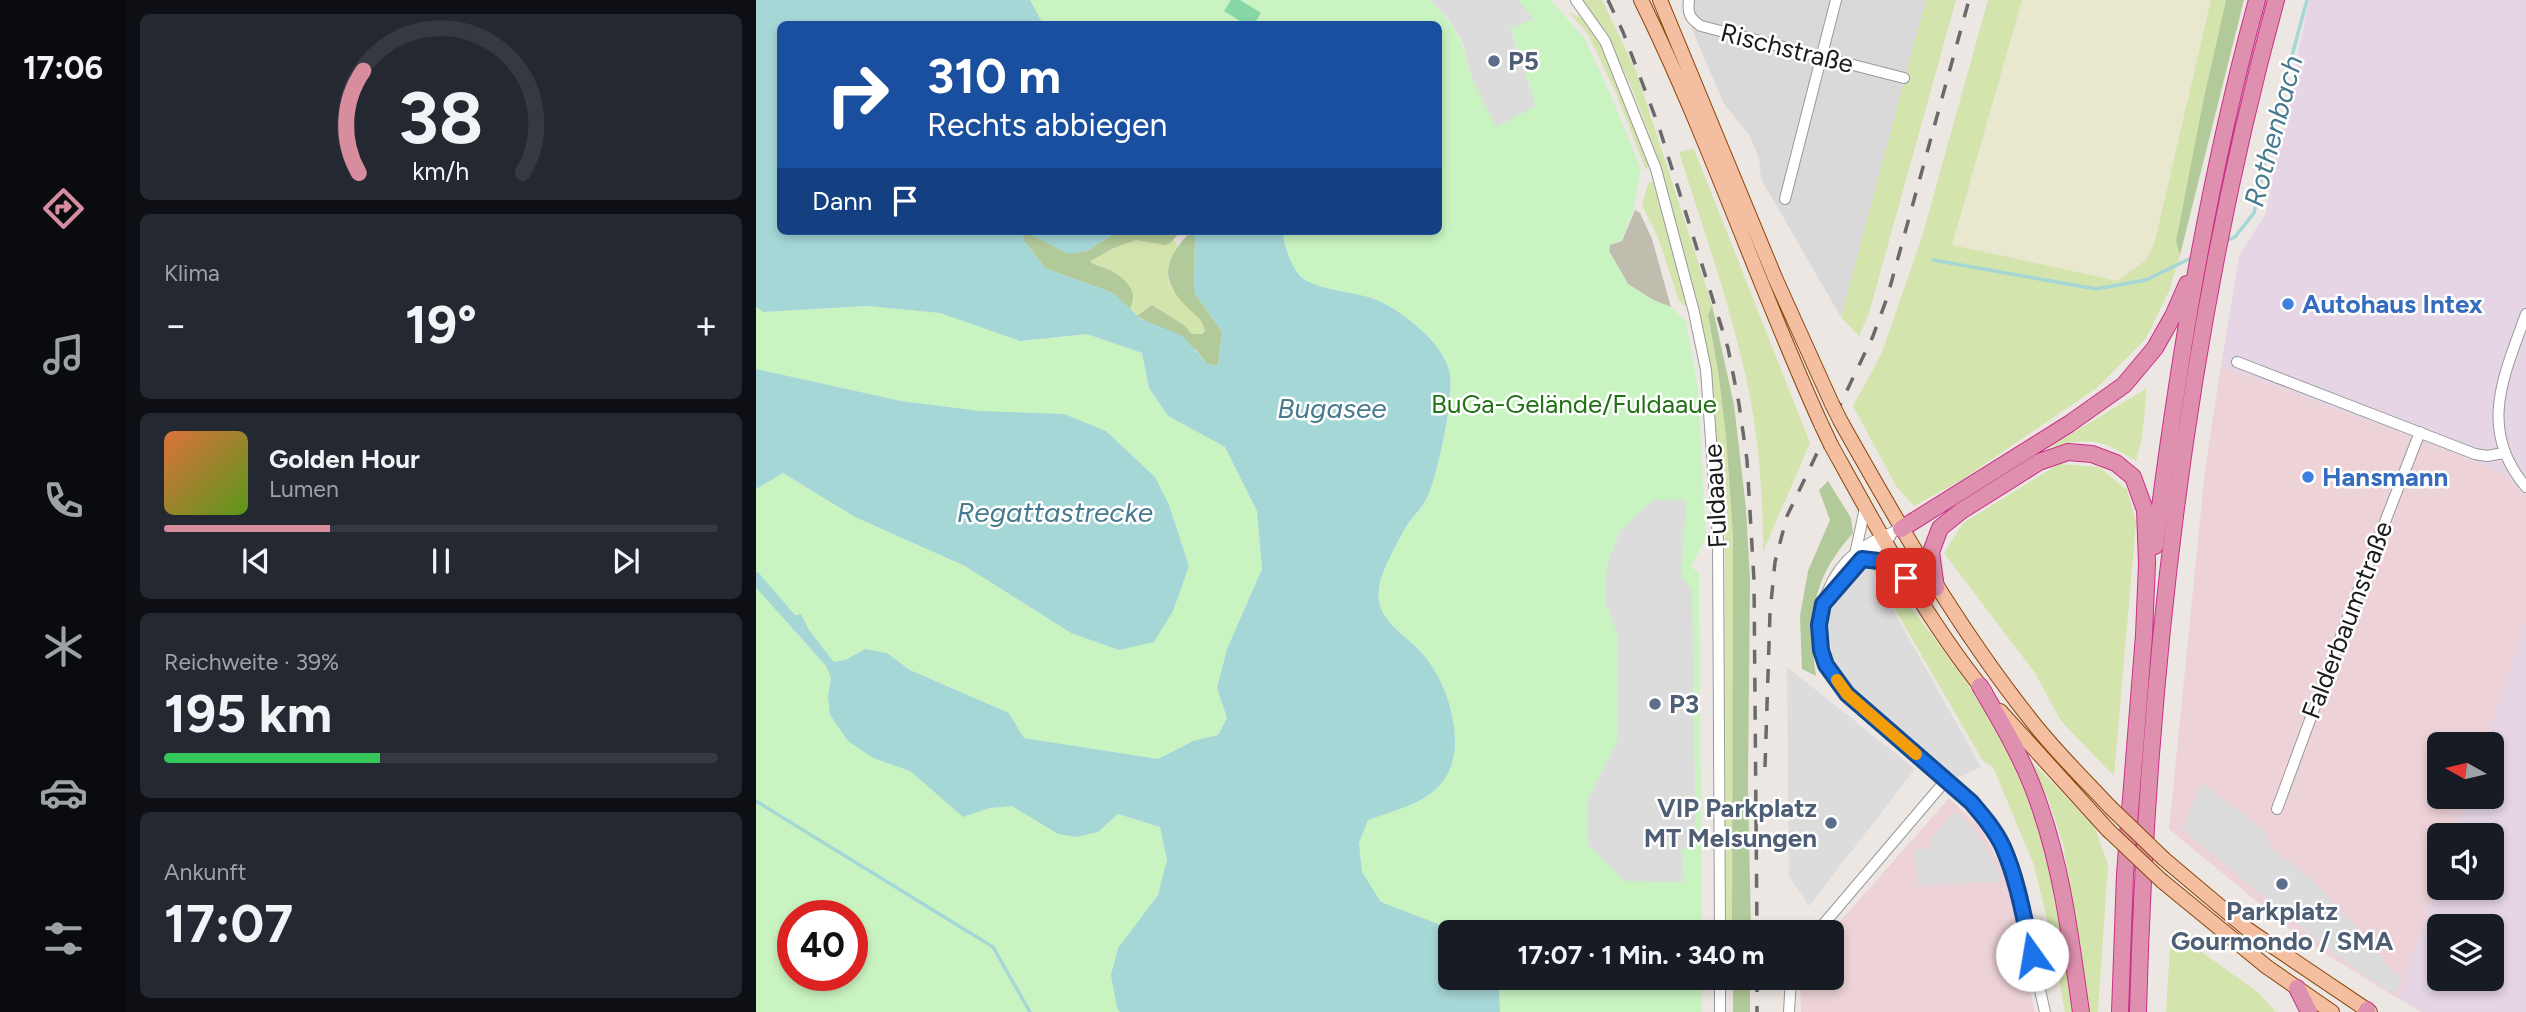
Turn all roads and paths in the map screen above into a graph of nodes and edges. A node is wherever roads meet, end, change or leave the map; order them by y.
1 (1576, 0) edge
2 (1642, 0) edge
3 (1660, 0) edge
4 (1689, 0) edge
5 (1836, 0) edge
6 (2258, 0) edge
7 (2276, 0) edge
8 (1821, 57) junction
9 (1904, 78) dead end
10 (1785, 199) dead end
11 (2199, 253) junction
12 (2526, 314) edge
13 (2237, 362) dead end
14 (2420, 432) junction
15 (2504, 453) junction
16 (2526, 487) edge
17 (1865, 508) junction
18 (1901, 529) junction
19 (1883, 539) junction
20 (1859, 555) junction
21 (1895, 563) junction
22 (1936, 588) junction
23 (2144, 635) junction
24 (1980, 686) junction
25 (1946, 779) junction
26 (2277, 809) dead end
27 (1720, 920) edge
28 (1827, 920) edge
29 (2297, 988) junction
30 (1720, 990) edge
31 (1790, 990) edge
32 (1720, 1012) edge
33 (1789, 1012) edge
34 (2045, 1012) edge
35 (2081, 1012) edge
36 (2120, 1012) edge
37 (2138, 1012) edge
38 (2309, 1012) edge
39 (2332, 1012) edge
40 (2367, 1012) edge

1 - 27 street, Fuldaaue
2 - 17 main road, bridge
3 - 18 main road, bridge
4 - 8 street, Rischstraße
5 - 8 street
6 - 11 highway
7 - 37 highway
8 - 9 street, Rischstraße
8 - 10 street
11 - 18 highway
11 - 23 highway
12 - 15 street
13 - 14 street
14 - 15 street
14 - 26 street, Falderbaumstraße
15 - 16 street
17 - 19 main road
17 - 20 street
18 - 19 street
18 - 22 main road
19 - 20 street
19 - 21 main road
20 - 21 street
20 - 25 street
21 - 24 main road
22 - 23 highway
22 - 40 main road, bridge
23 - 36 highway
24 - 29 main road, bridge
24 - 35 highway
25 - 28 street
25 - 34 street
29 - 38 highway
29 - 39 main road
30 - 32 street
31 - 33 street

